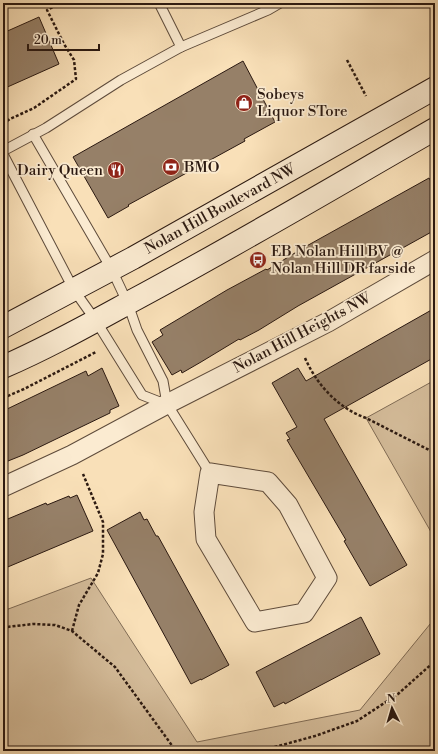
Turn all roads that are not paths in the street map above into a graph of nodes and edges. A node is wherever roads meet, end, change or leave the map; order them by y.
1 (159, 3) edge
2 (280, 3) edge
3 (181, 47) junction
4 (435, 88) edge
5 (435, 129) edge
6 (33, 134) junction
7 (3, 152) edge
8 (435, 260) edge
9 (112, 270) junction
10 (74, 290) junction
11 (128, 304) junction
12 (96, 322) junction
13 (3, 327) edge
14 (3, 367) edge
15 (167, 404) junction
16 (210, 473) junction
17 (3, 487) edge

1 - 3 lane
2 - 3 lane
3 - 6 lane
4 - 9 street, Nolan Hill Boulevard NW
5 - 11 street
6 - 7 lane
6 - 9 lane
7 - 10 lane
8 - 15 street, Nolan Hill Heights NW
9 - 10 street, Nolan Hill Boulevard NW
9 - 11 lane
10 - 12 lane
10 - 13 street, Nolan Hill Boulevard NW
11 - 12 street
11 - 15 lane
12 - 14 street
12 - 15 lane
15 - 16 lane
15 - 17 street, Nolan Hill Heights NW
16 - 16 street

